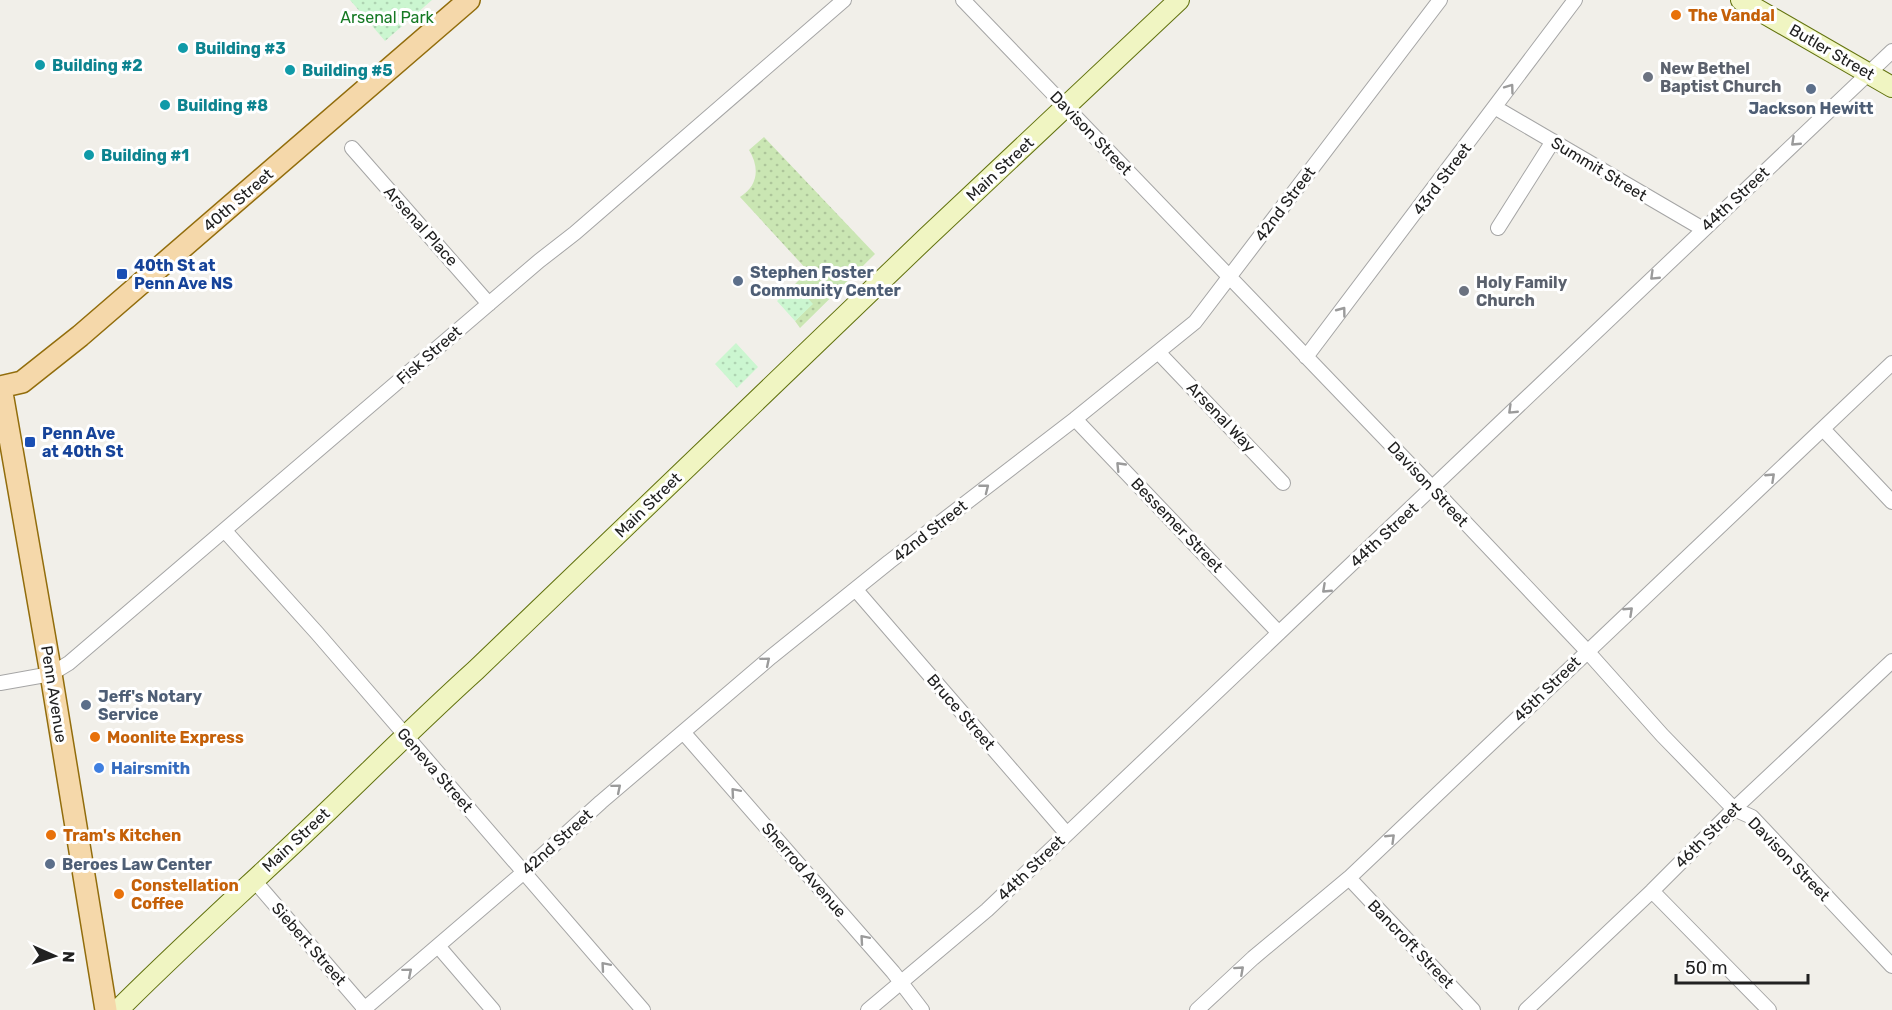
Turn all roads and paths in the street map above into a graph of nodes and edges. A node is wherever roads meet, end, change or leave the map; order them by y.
1 (469, 0) edge
2 (844, 0) edge
3 (963, 0) edge
4 (1179, 0) edge
5 (1440, 0) edge
6 (1575, 0) edge
7 (1741, 0) edge
8 (1892, 51) edge
9 (1869, 74) junction
10 (1892, 87) edge
11 (1066, 107) junction
12 (1496, 108) junction
13 (1553, 141) junction
14 (352, 148) dead end
15 (1498, 228) dead end
16 (1703, 229) junction
17 (1229, 278) junction
18 (489, 304) junction
19 (1158, 351) junction
20 (1306, 357) junction
21 (1892, 363) edge
22 (0, 384) edge
23 (1075, 419) junction
24 (1822, 429) junction
25 (1283, 483) dead end
26 (1432, 489) junction
27 (1892, 502) edge
28 (225, 531) junction
29 (856, 590) junction
30 (1279, 633) junction
31 (1587, 651) junction
32 (1892, 661) edge
33 (51, 674) junction
34 (0, 683) edge
35 (683, 732) junction
36 (405, 735) junction
37 (1734, 809) junction
38 (1067, 834) junction
39 (524, 872) junction
40 (1348, 878) junction
41 (253, 879) junction
42 (1652, 891) junction
43 (438, 946) junction
44 (1892, 966) edge
45 (901, 984) junction
46 (364, 1009) edge
47 (106, 1010) edge
48 (118, 1010) edge
49 (493, 1010) edge
50 (643, 1010) edge
51 (868, 1010) edge
52 (922, 1010) edge
53 (1197, 1010) edge
54 (1473, 1010) edge
55 (1526, 1010) edge
56 (1768, 1010) edge

1 - 22 main road, 40th Street
2 - 18 street, Fisk Street
3 - 11 street, Davison Street
4 - 11 street, Main Street
5 - 17 street, 42nd Street
12 -> 6 street, 43rd Street
7 - 9 street, Butler Street
8 - 9 street, 44th Street
9 - 10 street, Butler Street
9 -> 16 street, 44th Street
11 - 17 street, Davison Street
11 - 36 street, Main Street
12 - 13 street, Summit Street
20 -> 12 street, 43rd Street
13 - 15 street
13 - 16 street, Summit Street
14 - 18 street, Arsenal Place
16 -> 26 street, 44th Street
17 - 19 street, 42nd Street
17 - 20 street, Davison Street
18 - 28 street, Fisk Street
19 - 23 street, 42nd Street
19 - 25 street, Arsenal Way
20 - 26 street, Davison Street
21 - 24 street, 45th Street
22 - 33 main road, Penn Avenue
29 -> 23 street, 42nd Street
30 -> 23 street, Bessemer Street
24 - 27 street
31 -> 24 street, 45th Street
26 -> 30 street, 44th Street
26 - 31 street, Davison Street
28 - 33 street, Fisk Street
28 - 36 street, Geneva Street
35 -> 29 street, 42nd Street
29 - 38 street, Bruce Street
30 - 38 street, 44th Street
31 - 37 street, Davison Street
40 -> 31 street, 45th Street
32 - 37 street, 46th Street
33 - 34 street, Fisk Street
33 - 47 main road, Penn Avenue
39 -> 35 street, 42nd Street
45 -> 35 street, Sherrod Avenue
36 - 39 street, Geneva Street
36 - 41 street, Main Street
37 - 42 street, 46th Street
37 - 44 street, Davison Street
38 - 45 street, 44th Street
39 - 43 street, 42nd Street
50 -> 39 street, Geneva Street
53 -> 40 street, 45th Street
40 - 54 street, Bancroft Street
41 - 46 street, Siebert Street
41 - 48 street, Main Street
42 - 55 street, 46th Street
42 - 56 street
46 -> 43 street, 42nd Street
43 - 49 street
45 - 51 street, 44th Street
45 - 52 street, Sherrod Avenue

